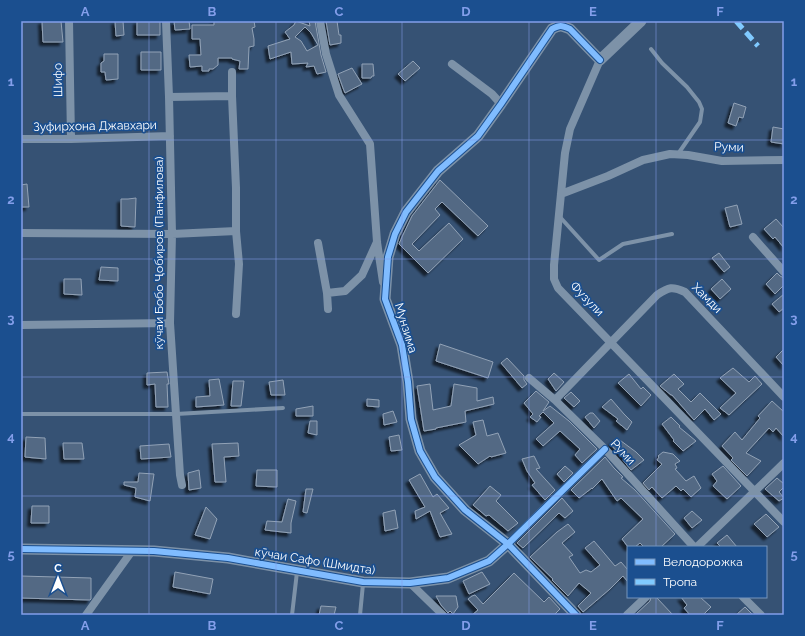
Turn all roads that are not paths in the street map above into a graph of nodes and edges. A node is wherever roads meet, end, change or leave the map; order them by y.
1 (69, 21) edge
2 (166, 21) edge
3 (320, 21) edge
4 (641, 21) edge
5 (651, 49) dead end
6 (600, 60) junction
7 (452, 64) dead end
8 (232, 72) dead end
9 (232, 96) junction
10 (170, 97) junction
11 (501, 104) junction
12 (170, 136) junction
13 (21, 139) edge
14 (71, 139) junction
15 (678, 155) junction
16 (784, 160) edge
17 (561, 194) junction
18 (559, 216) junction
19 (236, 231) junction
20 (21, 233) edge
21 (172, 234) junction
22 (672, 234) dead end
23 (753, 237) dead end
24 (377, 242) junction
25 (318, 243) dead end
26 (784, 272) edge
27 (327, 293) junction
28 (385, 299) junction
29 (328, 309) dead end
30 (236, 314) dead end
31 (170, 323) junction
32 (21, 325) edge
33 (611, 342) junction
34 (529, 378) dead end
35 (784, 397) edge
36 (555, 400) junction
37 (283, 408) dead end
38 (21, 414) edge
39 (176, 414) junction
40 (605, 449) junction
41 (784, 463) edge
42 (182, 485) dead end
43 (755, 492) junction
44 (784, 522) edge
45 (508, 544) junction
46 (693, 546) edge
47 (698, 546) edge
48 (21, 549) edge
49 (132, 550) junction
50 (298, 570) junction
51 (363, 582) junction
52 (410, 584) junction
53 (645, 598) edge
54 (744, 598) edge
55 (86, 615) edge
56 (292, 615) edge
57 (360, 615) edge
58 (443, 615) edge
59 (576, 615) edge
60 (627, 615) edge
61 (761, 615) edge

1 - 14 street, Шифо
2 - 10 street, кӯчаи Бобо Ҷобиров (Панфилова)
3 - 24 street
4 - 6 street, Фузули
5 - 15 lane
6 - 11 street, Мунзима
6 - 17 street, Фузули
7 - 11 street
8 - 9 street
9 - 10 street
9 - 19 street
10 - 12 street, кӯчаи Бобо Ҷобиров (Панфилова)
11 - 28 street, Мунзима
12 - 14 street, Зуфирхона Джавхари
12 - 21 street, кӯчаи Бобо Ҷобиров (Панфилова)
13 - 14 street, Зуфирхона Джавхари
15 - 16 street, Руми
15 - 17 street, Руми
17 - 18 street, Фузули
18 - 22 lane
18 - 33 street, Фузули
19 - 21 street
19 - 30 street
20 - 21 street
21 - 31 street, кӯчаи Бобо Ҷобиров (Панфилова)
23 - 26 street
24 - 27 street
24 - 28 street
25 - 27 street
27 - 29 street
28 - 45 street, Мунзима
31 - 32 street
31 - 39 street, кӯчаи Бобо Ҷобиров (Панфилова)
33 - 35 street, Хамди
33 - 36 street, Хамди
33 - 43 street, Фузули
34 - 36 street, Руми
36 - 40 street, Руми
37 - 39 lane
38 - 39 lane
39 - 42 street, кӯчаи Бобо Ҷобиров (Панфилова)
40 - 45 street, кӯчаи Сафо (Шмидта)
40 - 46 street, Руми
41 - 43 street
43 - 44 street, Фузули
43 - 47 street
45 - 52 street, кӯчаи Сафо (Шмидта)
45 - 59 street, Мунзима
48 - 49 street, кӯчаи Сафо (Шмидта)
49 - 50 street, кӯчаи Сафо (Шмидта)
49 - 55 street
50 - 51 street, кӯчаи Сафо (Шмидта)
50 - 56 lane
51 - 52 street, кӯчаи Сафо (Шмидта)
51 - 57 lane
52 - 58 street
53 - 60 street
54 - 61 street

